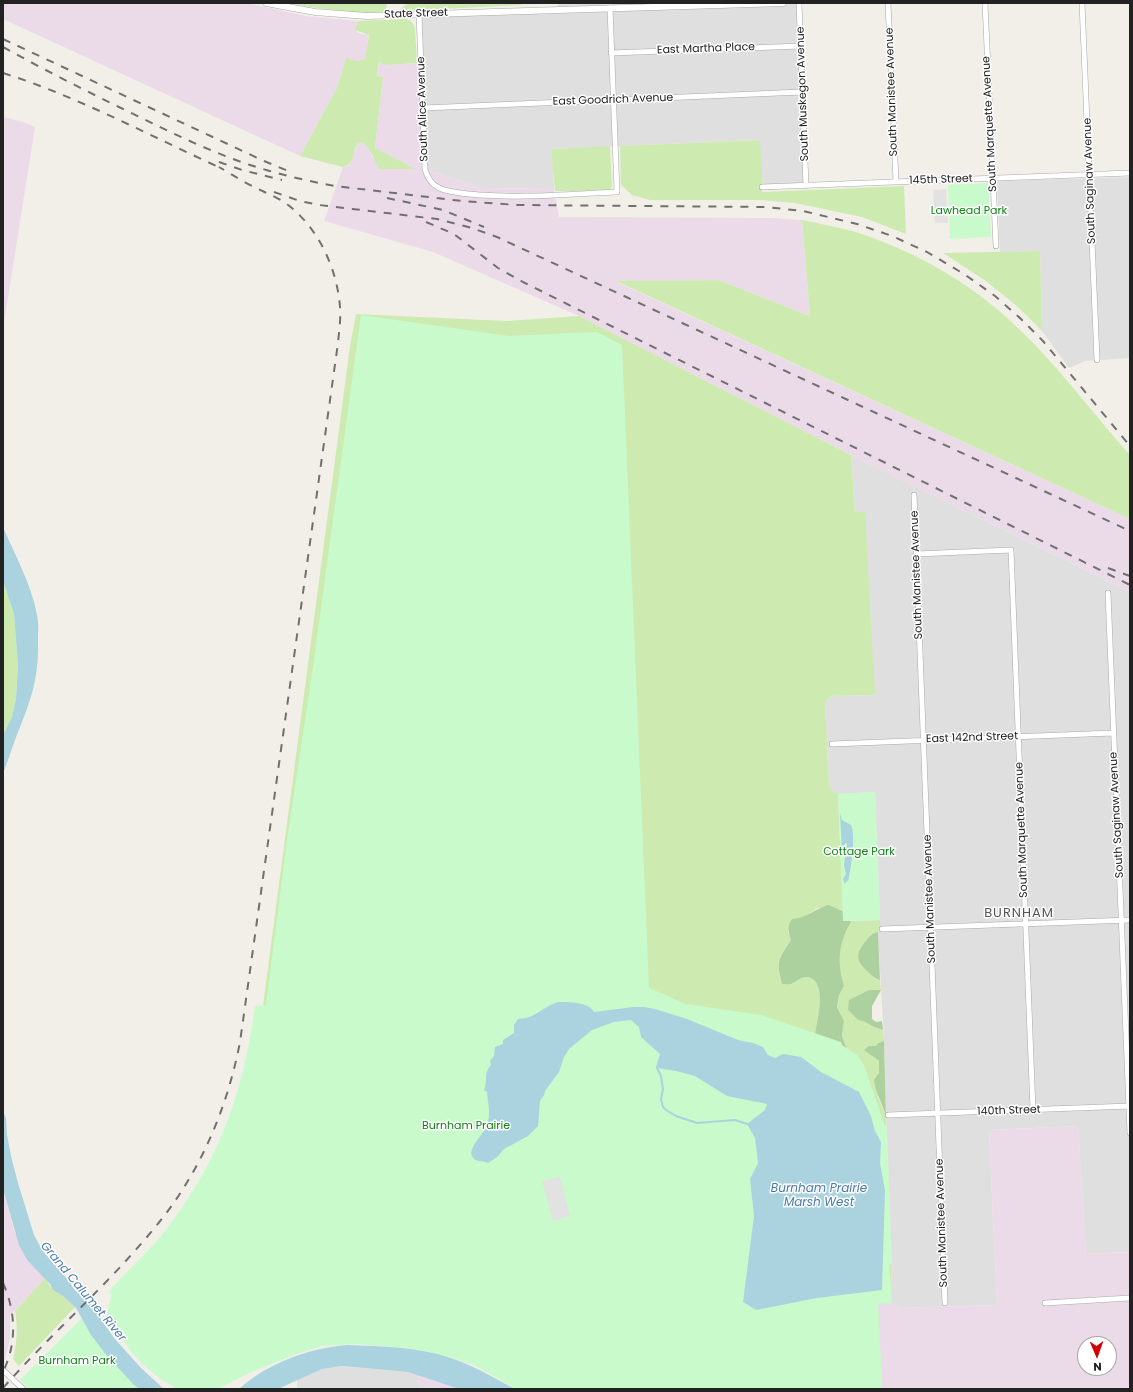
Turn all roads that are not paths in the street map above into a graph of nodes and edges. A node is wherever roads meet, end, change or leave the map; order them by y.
1 (266, 3) edge
2 (783, 3) edge
3 (799, 3) edge
4 (888, 3) edge
5 (985, 3) edge
6 (1082, 3) edge
7 (698, 4) edge
8 (607, 6) edge
9 (419, 14) junction
10 (801, 46) junction
11 (611, 53) junction
12 (802, 92) junction
13 (613, 100) junction
14 (423, 108) junction
15 (1130, 173) edge
16 (1089, 174) junction
17 (993, 178) junction
18 (896, 182) junction
19 (806, 186) junction
20 (762, 187) dead end
21 (996, 246) dead end
22 (1097, 360) dead end
23 (914, 495) dead end
24 (916, 554) junction
25 (1108, 592) dead end
26 (1113, 733) junction
27 (1018, 737) junction
28 (923, 740) junction
29 (832, 744) dead end
30 (1122, 920) junction
31 (1130, 920) edge
32 (1026, 923) junction
33 (931, 927) junction
34 (882, 929) dead end
35 (1129, 1106) edge
36 (1033, 1110) junction
37 (938, 1114) junction
38 (888, 1116) dead end
39 (1130, 1133) edge
40 (1130, 1298) edge
41 (945, 1303) dead end
42 (1045, 1303) dead end
43 (3, 1370) edge
44 (23, 1389) edge

1 - 9 street, State Street
2 - 7 street, State Street
3 - 10 street, South Muskegon Avenue
4 - 18 street, South Manistee Avenue
5 - 17 street, South Marquette Avenue
6 - 16 street, South Saginaw Avenue
7 - 8 street, State Street
8 - 9 street, State Street
8 - 11 street
9 - 14 street, South Alice Avenue
10 - 11 street, East Martha Place
10 - 12 street, South Muskegon Avenue
11 - 13 street
12 - 13 street, East Goodrich Avenue
12 - 19 street, South Muskegon Avenue
13 - 14 street, East Goodrich Avenue
13 - 14 street, South Alice Avenue
15 - 16 street, 145th Street
16 - 17 street, 145th Street
16 - 22 street, South Saginaw Avenue
17 - 18 street, 145th Street
17 - 21 street, South Marquette Avenue
18 - 19 street, 145th Street
19 - 20 street, 145th Street
23 - 24 street, South Manistee Avenue
24 - 27 street, South Marquette Avenue
24 - 28 street, South Manistee Avenue
25 - 26 street, South Saginaw Avenue
26 - 27 street, East 142nd Street
26 - 30 street, South Saginaw Avenue
27 - 28 street, East 142nd Street
27 - 32 street, South Marquette Avenue
28 - 29 street, East 142nd Street
28 - 33 street, South Manistee Avenue
30 - 31 street
30 - 32 street
30 - 35 street, South Saginaw Avenue
32 - 33 street
32 - 36 street, South Marquette Avenue
33 - 34 street
33 - 37 street, South Manistee Avenue
35 - 36 street, 140th Street
35 - 39 street, South Saginaw Avenue
36 - 37 street, 140th Street
37 - 38 street, 140th Street
37 - 41 street, South Manistee Avenue
40 - 42 street
43 - 44 street

